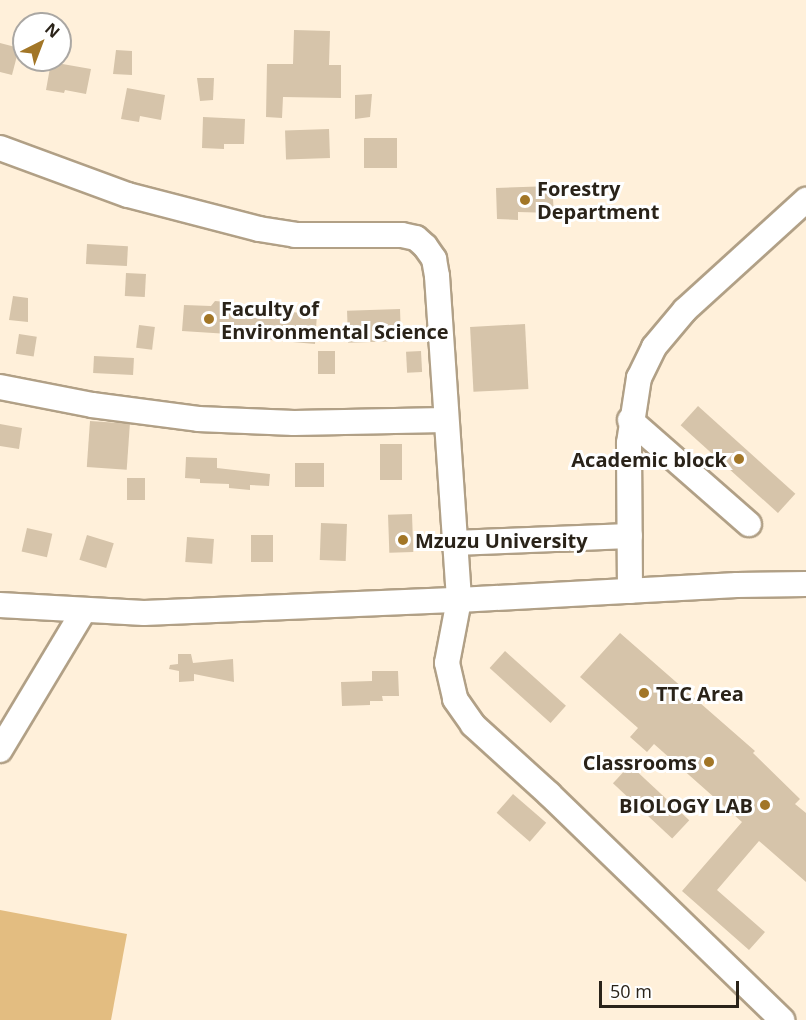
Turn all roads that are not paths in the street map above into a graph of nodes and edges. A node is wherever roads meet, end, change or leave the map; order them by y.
1 (0, 148) edge
2 (806, 200) edge
3 (0, 387) edge
4 (445, 420) junction
5 (630, 420) junction
6 (749, 524) dead end
7 (630, 536) junction
8 (454, 543) junction
9 (806, 584) edge
10 (630, 591) junction
11 (459, 600) junction
12 (0, 605) edge
13 (83, 612) junction
14 (0, 750) edge
15 (782, 1020) edge

1 - 4 lane
2 - 5 lane
3 - 4 lane
4 - 8 lane
5 - 6 lane
5 - 7 lane
7 - 8 lane
7 - 10 lane
8 - 11 lane
9 - 10 lane
10 - 11 lane
11 - 13 lane
11 - 15 lane
12 - 13 lane
13 - 14 lane

